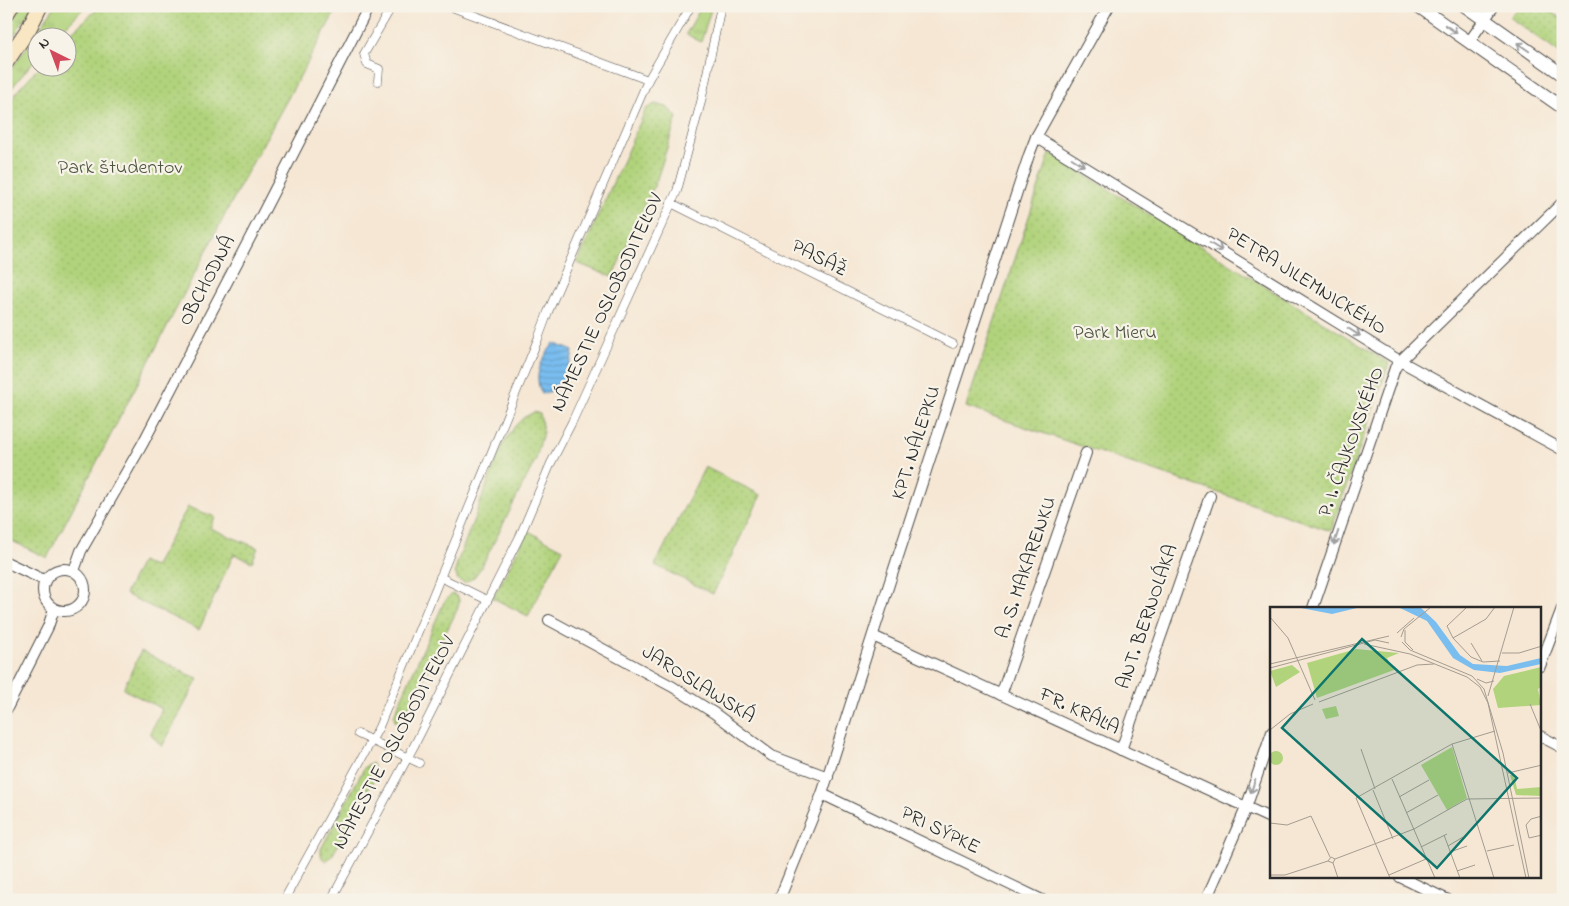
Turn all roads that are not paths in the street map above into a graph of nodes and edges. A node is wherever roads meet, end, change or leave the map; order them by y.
1 (11, 6) edge
2 (40, 6) edge
3 (49, 6) edge
4 (369, 6) edge
5 (392, 6) edge
6 (449, 6) edge
7 (692, 6) edge
8 (721, 6) edge
9 (1109, 6) edge
10 (1418, 6) edge
11 (1465, 6) edge
12 (1494, 6) edge
13 (6, 14) edge
14 (1485, 20) junction
15 (29, 28) joint
16 (28, 29) edge
17 (1469, 42) junction
18 (6, 62) edge
19 (1563, 75) edge
20 (648, 80) junction
21 (378, 81) dead end
22 (1563, 108) edge
23 (1036, 137) junction
24 (1563, 202) edge
25 (671, 203) junction
26 (953, 344) dead end
27 (1400, 361) junction
28 (1563, 450) edge
29 (1086, 453) dead end
30 (1210, 496) dead end
31 (6, 562) edge
32 (74, 571) junction
33 (440, 577) junction
34 (44, 580) junction
35 (487, 600) junction
36 (1563, 606) edge
37 (1313, 607) edge
38 (54, 609) junction
39 (549, 620) dead end
40 (872, 636) junction
41 (1542, 661) edge
42 (1001, 695) junction
43 (6, 710) edge
44 (358, 734) dead end
45 (1542, 737) edge
46 (1270, 738) edge
47 (372, 740) junction
48 (1563, 748) edge
49 (1121, 750) junction
50 (407, 758) junction
51 (419, 763) dead end
52 (828, 777) junction
53 (822, 794) junction
54 (1246, 808) junction
55 (1270, 819) edge
56 (1402, 878) edge
57 (287, 899) edge
58 (331, 900) edge
59 (779, 900) edge
60 (1042, 900) edge
61 (1206, 900) edge
62 (1448, 900) edge

1 - 13 main road
2 - 15 main road
3 - 15 street
4 - 32 street, OBCHODNÁ
5 - 21 street
6 - 20 street
7 - 20 street, NÁMESTIE OSLOBODITEĽOV
8 - 25 street, NÁMESTIE OSLOBODITEĽOV
9 - 23 street, KPT. NÁLEPKU
10 -> 17 street
11 - 14 street
12 - 14 street
14 - 17 street
19 -> 14 street
16 - 18 main road
17 - 22 street
20 - 33 street, NÁMESTIE OSLOBODITEĽOV
23 -> 27 street, PETRA JILEMNICKÉHO
23 - 40 street, KPT. NÁLEPKU
24 - 27 street, P. I. ČAJKOVSKÉHO
25 - 26 street, PASÁŽ
25 - 35 street, NÁMESTIE OSLOBODITEĽOV
27 - 28 street, PETRA JILEMNICKÉHO
27 -> 37 street, P. I. ČAJKOVSKÉHO
29 - 42 street, A. S. MAKARENKU
30 - 49 street, ANT. BERNOLÁKA
31 - 34 street
32 - 34 street
32 - 38 street
33 - 35 street
33 - 47 street, NÁMESTIE OSLOBODITEĽOV
34 - 38 street
35 - 50 street, NÁMESTIE OSLOBODITEĽOV
36 - 41 street
38 - 43 street
39 - 52 street, JAROSLAWSKÁ
40 - 42 street, FR. KRÁĽA
40 - 52 street, KPT. NÁLEPKU
42 - 49 street, FR. KRÁĽA
44 - 47 street
45 - 48 street
46 -> 54 street
47 - 50 street
47 - 57 street, NÁMESTIE OSLOBODITEĽOV
49 - 54 street, FR. KRÁĽA
50 - 51 street
50 - 58 street, NÁMESTIE OSLOBODITEĽOV
52 - 53 street, KPT. NÁLEPKU
53 - 59 street, KPT. NÁLEPKU
53 - 60 street, PRI SÝPKE
54 - 55 street, FR. KRÁĽA
54 - 61 street
56 - 62 street

